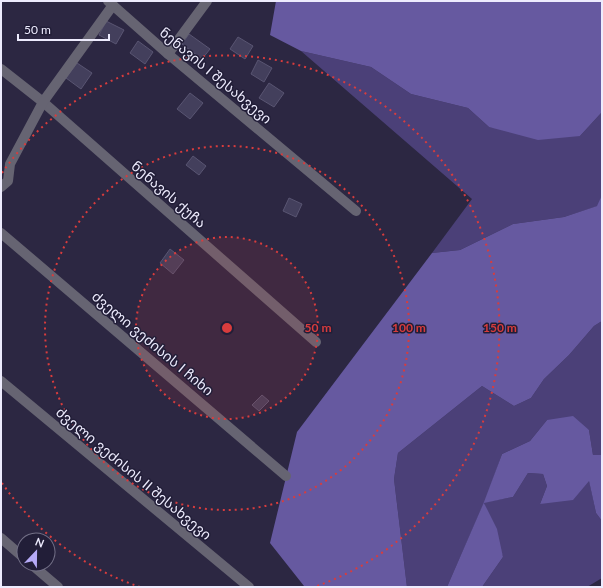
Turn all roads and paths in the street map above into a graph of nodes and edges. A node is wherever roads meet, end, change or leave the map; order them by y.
1 (207, 1) edge
2 (110, 3) edge
3 (168, 54) junction
4 (1, 69) edge
5 (43, 102) junction
6 (1, 187) edge
7 (356, 211) dead end
8 (1, 233) edge
9 (316, 342) dead end
10 (1, 381) edge
11 (286, 476) dead end
12 (1, 538) edge
13 (16, 551) edge
14 (40, 572) edge
15 (58, 587) edge
16 (249, 587) edge

1 - 3 street
2 - 3 street, ნენავის I შესახვევი
2 - 5 street, ნენავის I შესახვევი
3 - 7 street, ნენავის I შესახვევი
4 - 5 street, ნენავის ქუჩა
5 - 6 street, ნენავის I შესახვევი
5 - 9 street, ნენავის ქუჩა
8 - 11 street, ძველი ვეძისის I ჩიხი
10 - 16 street, ძველი ვეძისის II შესახვევი
12 - 13 street
14 - 15 street

